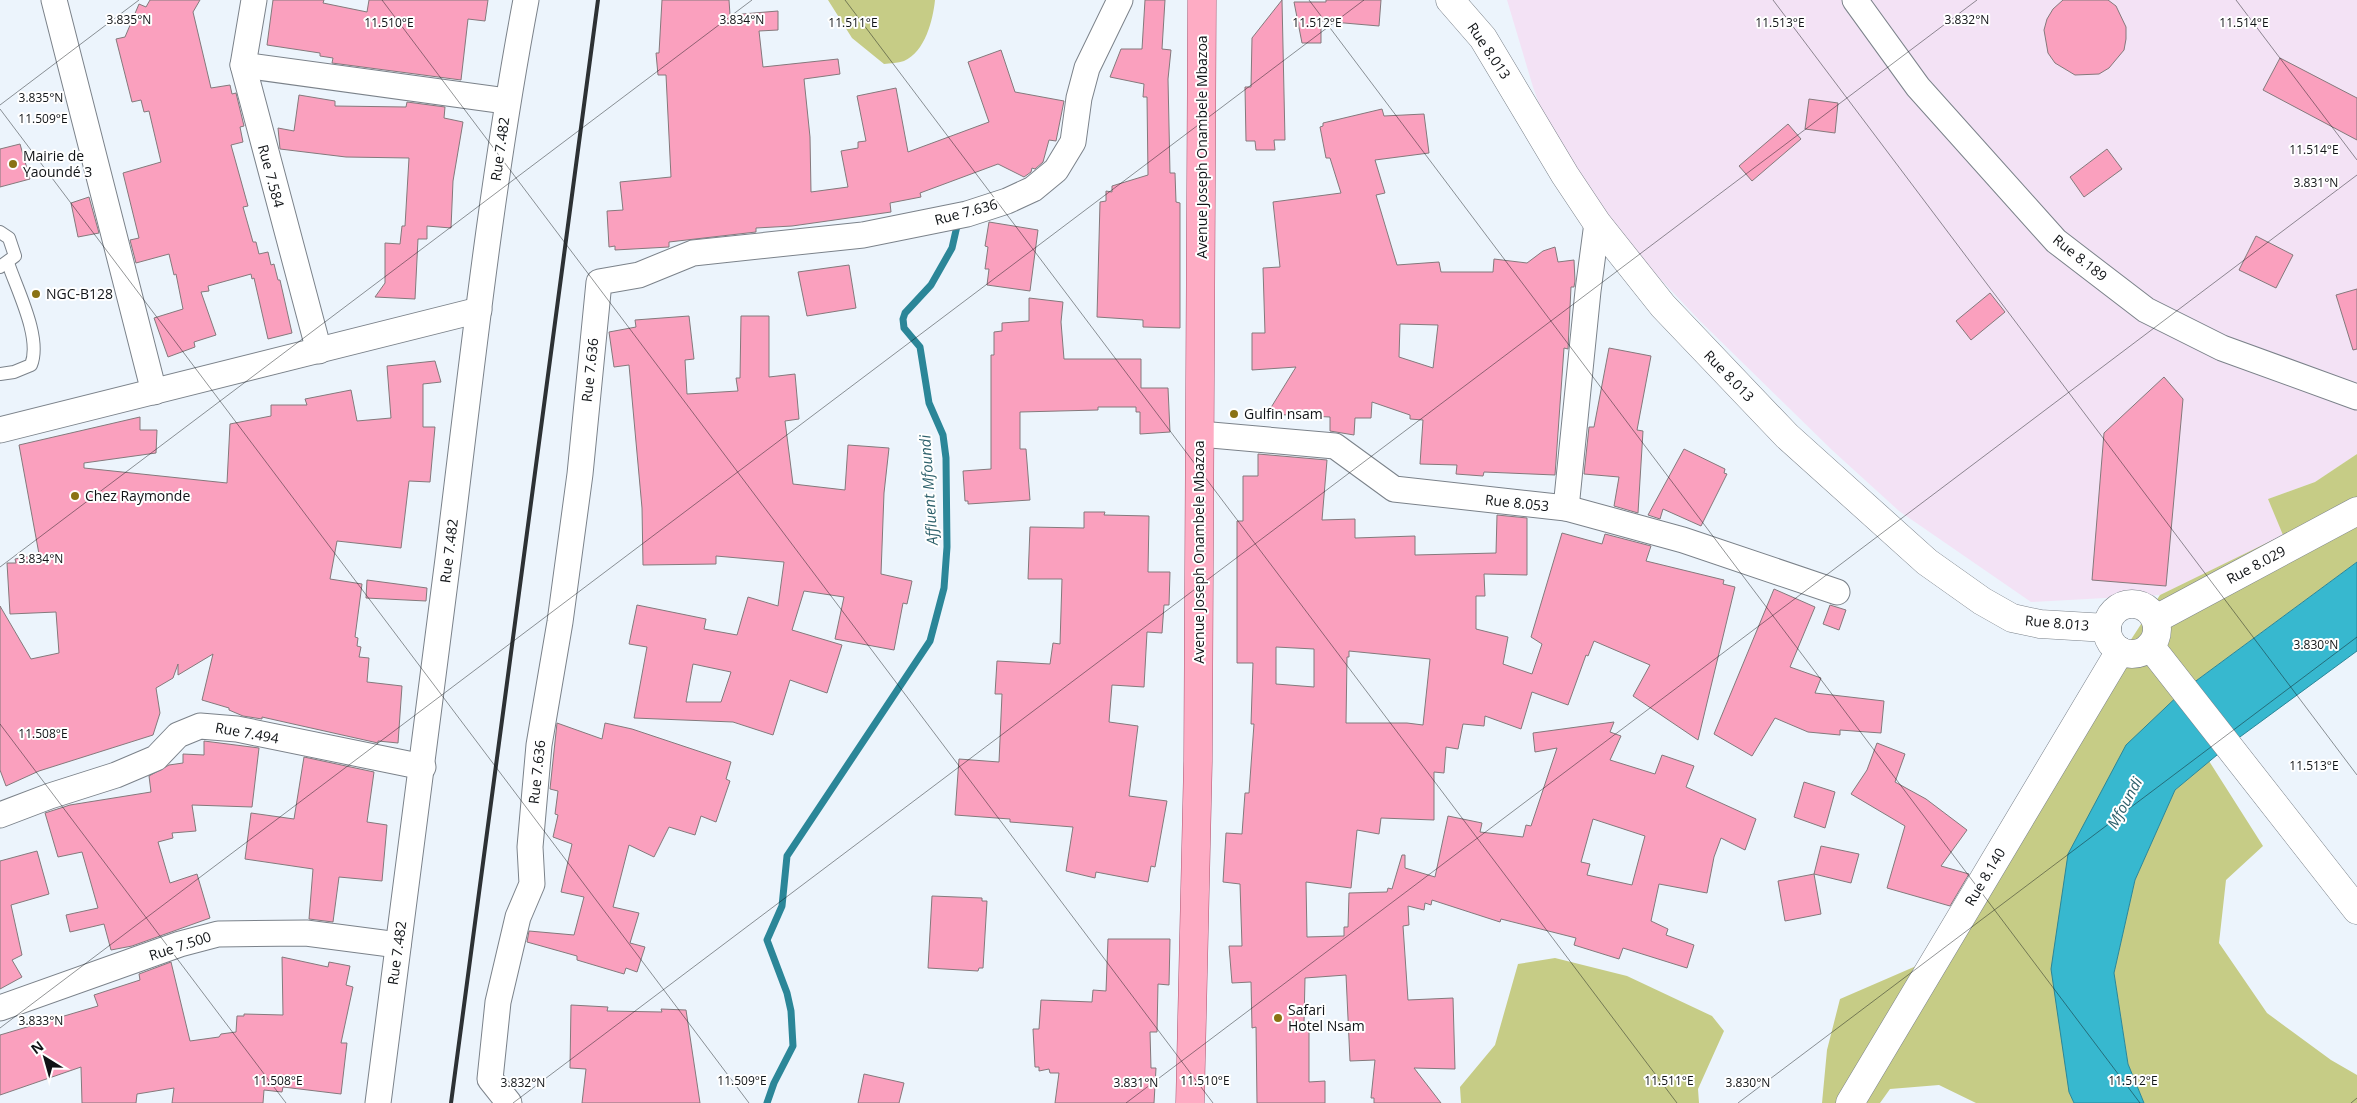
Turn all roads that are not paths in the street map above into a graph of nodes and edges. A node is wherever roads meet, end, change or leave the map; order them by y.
1 (54, 0) edge
2 (254, 0) edge
3 (526, 0) edge
4 (1120, 0) edge
5 (1202, 0) edge
6 (1450, 0) edge
7 (1855, 0) edge
8 (243, 65) junction
9 (506, 101) junction
10 (1597, 223) junction
11 (0, 232) edge
12 (4, 265) edge
13 (478, 310) junction
14 (319, 350) junction
15 (0, 374) edge
16 (154, 392) junction
17 (2357, 397) edge
18 (0, 430) edge
19 (1200, 434) junction
20 (1566, 508) junction
21 (2357, 511) edge
22 (1837, 592) dead end
23 (2156, 619) junction
24 (2106, 628) junction
25 (2150, 646) junction
26 (2120, 651) junction
27 (423, 767) junction
28 (0, 814) edge
29 (2357, 910) edge
30 (398, 945) junction
31 (0, 1008) edge
32 (378, 1103) edge
33 (509, 1103) edge
34 (1190, 1103) edge
35 (1850, 1103) edge

1 - 16 street
2 - 8 street, Rue 7.584
3 - 9 street, Rue 7.482
4 - 33 street, Rue 7.636
5 - 19 main road, Avenue Joseph Onambele Mbazoa
6 - 10 main road, Rue 8.013
7 - 17 street, Rue 8.189
8 - 9 street
8 - 14 street, Rue 7.584
9 - 13 street, Rue 7.482
10 - 20 street
10 - 24 main road, Rue 8.013
11 - 12 lane
12 - 15 lane
13 - 14 street
13 - 27 street, Rue 7.482
14 - 16 street
16 - 18 street
19 - 20 street, Rue 8.053
19 - 34 main road, Avenue Joseph Onambele Mbazoa
20 - 22 street, Rue 8.053
21 - 23 main road, Rue 8.029
23 - 24 main road
23 - 25 main road
24 - 26 main road
25 - 26 main road
25 - 29 main road
26 - 35 main road, Rue 8.140
27 - 28 street, Rue 7.494
27 - 30 street, Rue 7.482
30 - 31 street, Rue 7.500
30 - 32 street, Rue 7.482

